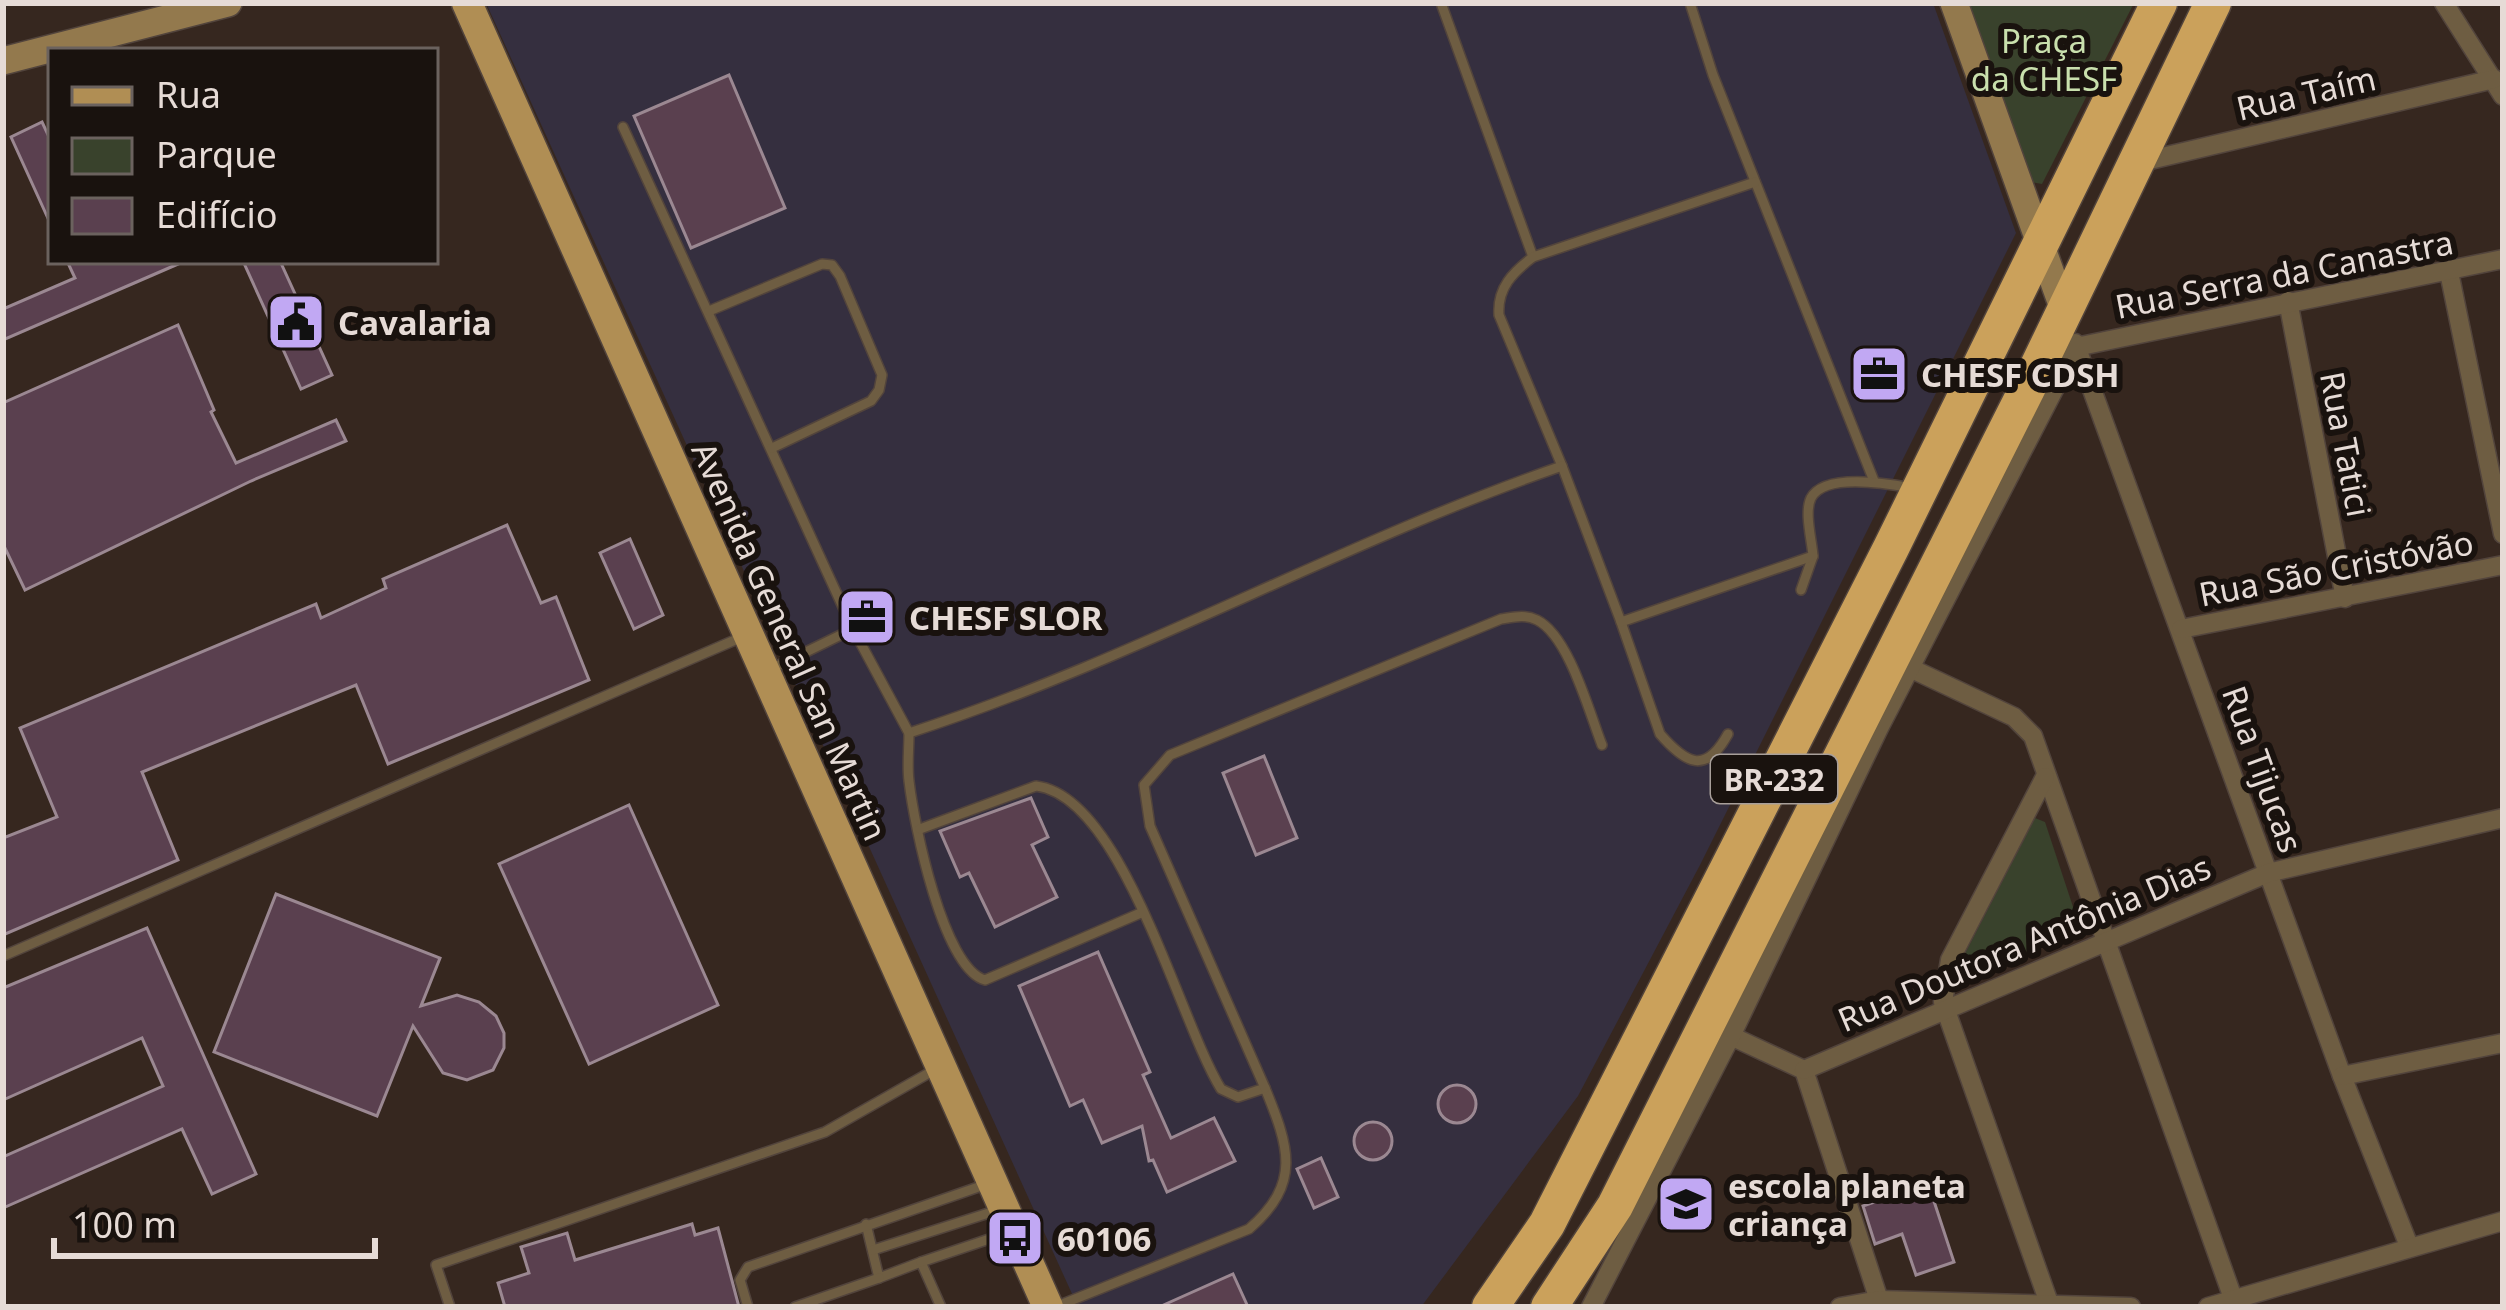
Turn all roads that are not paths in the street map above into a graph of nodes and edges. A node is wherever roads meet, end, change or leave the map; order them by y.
1 (228, 3) edge
2 (467, 3) edge
3 (1441, 3) edge
4 (1690, 3) edge
5 (1954, 3) edge
6 (2159, 3) edge
7 (2213, 3) edge
8 (2444, 3) edge
9 (53, 48) edge
10 (48, 49) edge
11 (3, 61) edge
12 (2498, 87) edge
13 (623, 127) dead end
14 (2132, 164) junction
15 (1755, 182) junction
16 (2040, 240) junction
17 (1533, 257) junction
18 (2087, 259) junction
19 (2503, 260) edge
20 (2449, 272) junction
21 (2288, 301) junction
22 (709, 310) junction
23 (2063, 310) junction
24 (2076, 347) junction
25 (772, 448) junction
26 (1562, 466) junction
27 (1874, 481) junction
28 (1918, 490) junction
29 (2503, 534) edge
30 (1813, 556) junction
31 (2503, 565) edge
32 (1801, 590) dead end
33 (2345, 598) junction
34 (1621, 622) junction
35 (853, 629) junction
36 (2181, 629) junction
37 (747, 635) junction
38 (1910, 668) junction
39 (764, 673) junction
40 (909, 734) junction
41 (1728, 734) dead end
42 (1602, 745) dead end
43 (2045, 777) junction
44 (2503, 818) edge
45 (920, 829) junction
46 (2268, 872) junction
47 (1143, 912) junction
48 (2103, 940) junction
49 (3, 956) edge
50 (1943, 1008) junction
51 (1731, 1036) junction
52 (2503, 1043) edge
53 (940, 1066) junction
54 (1804, 1070) junction
55 (2342, 1076) junction
56 (1265, 1088) junction
57 (1003, 1207) junction
58 (2503, 1221) edge
59 (866, 1224) junction
60 (2409, 1246) junction
61 (873, 1250) junction
62 (921, 1262) junction
63 (879, 1278) junction
64 (1880, 1300) junction
65 (2234, 1300) junction
66 (2049, 1304) junction
67 (1930, 1305) edge
68 (450, 1307) edge
69 (748, 1307) edge
70 (795, 1307) edge
71 (941, 1307) edge
72 (1052, 1307) edge
73 (1490, 1307) edge
74 (1549, 1307) edge
75 (1591, 1307) edge
76 (1840, 1307) edge
77 (2131, 1307) edge
78 (2208, 1307) edge

1 - 9 street
2 - 37 main road, Avenida General San Martin
3 - 17 lane
4 - 15 lane
5 - 16 street
6 - 16 highway, BR-232
7 - 14 highway, BR-232
8 - 12 street
10 - 11 street
12 - 14 street, Rua Taím
13 - 22 lane
14 - 18 highway, BR-232
15 - 17 lane
15 - 27 lane
16 - 18 street
16 - 23 street
16 - 28 highway, BR-232
17 - 26 lane
18 - 23 highway, BR-232
19 - 20 street, Rua Serra da Canastra
20 - 21 street, Rua Serra da Canastra
20 - 29 street
21 - 24 street, Rua Serra da Canastra
21 - 33 street, Rua Tatici
22 - 25 lane
22 - 25 lane
23 - 24 street, Rua Tijucas
23 - 74 highway, BR-232
24 - 36 street, Rua Tijucas
24 - 38 street
25 - 35 lane
26 - 34 lane
26 - 40 lane
27 - 28 lane
27 - 30 lane
28 - 73 highway, BR-232
30 - 32 lane
30 - 34 lane
31 - 33 street, Rua São Cristóvão
33 - 36 street, Rua São Cristóvão
34 - 41 lane
35 - 39 lane
35 - 40 lane
36 - 46 street, Rua Tijucas
37 - 39 main road, Avenida General San Martin
37 - 49 lane
38 - 43 street
38 - 51 street
39 - 53 main road, Avenida General San Martin
40 - 45 lane
42 - 56 lane
43 - 48 street
43 - 50 street
44 - 46 street, Rua Doutora Antônia Dias
45 - 47 lane
45 - 47 lane
46 - 48 street, Rua Doutora Antônia Dias
46 - 55 street, Rua Tijucas
47 - 56 lane
48 - 50 street, Rua Doutora Antônia Dias
48 - 65 street
50 - 54 street, Rua Doutora Antônia Dias
50 - 66 street
51 - 54 street
51 - 75 street
52 - 55 street
53 - 57 main road, Avenida General San Martin
53 - 68 lane
54 - 64 street
55 - 60 street, Rua Tijucas
56 - 72 lane
57 - 59 lane
57 - 61 lane
57 - 62 lane
57 - 72 main road, Avenida General San Martin
58 - 60 street
59 - 61 lane
59 - 69 lane
60 - 65 street
61 - 63 lane
62 - 63 lane
62 - 71 lane
63 - 70 lane
64 - 67 street
64 - 76 street
65 - 78 street
66 - 67 street
66 - 77 street

